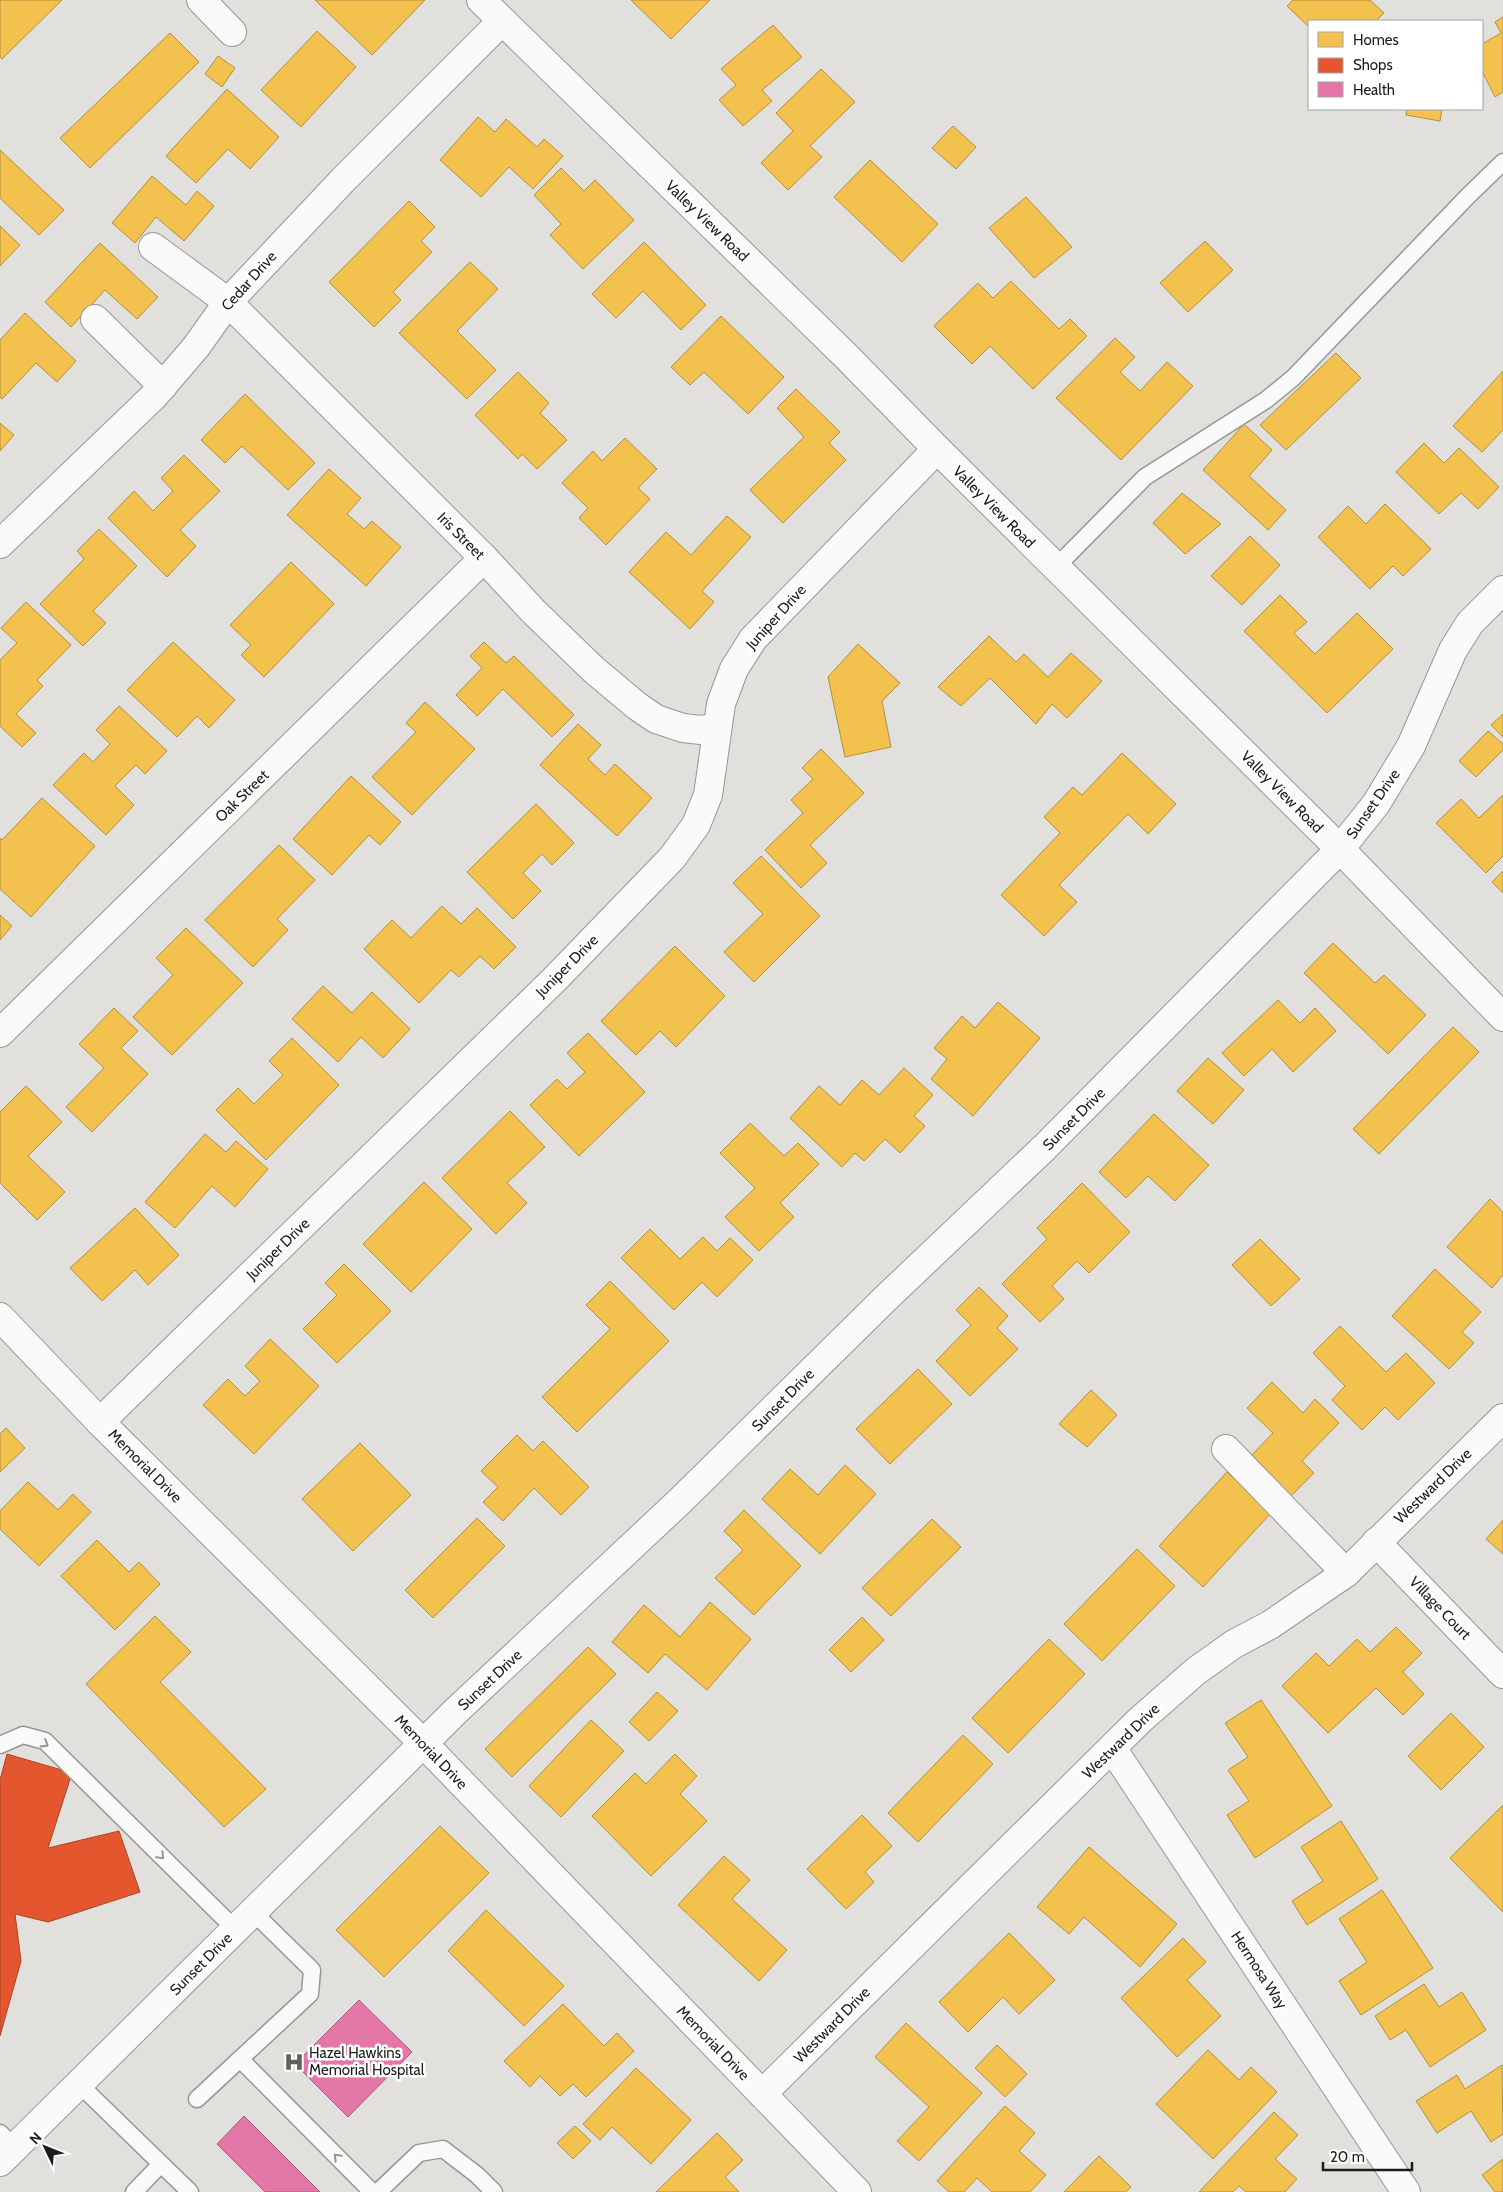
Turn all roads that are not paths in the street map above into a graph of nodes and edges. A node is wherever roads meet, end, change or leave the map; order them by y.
1 (201, 0) edge
2 (481, 0) edge
3 (502, 21) junction
4 (232, 32) dead end
5 (1503, 162) edge
6 (153, 247) dead end
7 (228, 302) junction
8 (95, 318) dead end
9 (163, 386) junction
10 (937, 449) junction
11 (0, 544) edge
12 (484, 558) junction
13 (1055, 568) junction
14 (1503, 590) edge
15 (716, 728) junction
16 (1340, 849) junction
17 (1503, 1018) edge
18 (0, 1033) edge
19 (0, 1317) edge
20 (1503, 1418) edge
21 (100, 1422) junction
22 (1226, 1449) dead end
23 (1376, 1542) junction
24 (1346, 1573) junction
25 (1503, 1674) edge
26 (424, 1744) junction
27 (0, 1745) edge
28 (1112, 1748) junction
29 (244, 1921) junction
30 (240, 2059) junction
31 (80, 2084) junction
32 (762, 2094) junction
33 (197, 2099) dead end
34 (5, 2148) edge
35 (162, 2164) junction
36 (134, 2192) edge
37 (190, 2192) edge
38 (372, 2192) edge
39 (378, 2192) edge
40 (494, 2192) edge
41 (857, 2192) edge
42 (1406, 2192) edge

1 - 4 street
2 - 3 street, Valley View Road
3 - 7 street, Cedar Drive
3 - 10 street, Valley View Road
5 - 13 lane
6 - 7 street, Iris Street
7 - 9 street, Cedar Drive
7 - 12 street, Iris Street
8 - 9 street
9 - 11 street, Cedar Drive
10 - 13 street, Valley View Road
10 - 15 street, Juniper Drive
12 - 15 street, Iris Street
12 - 18 street, Oak Street
13 - 16 street, Valley View Road
14 - 16 street, Sunset Drive
15 - 21 street, Juniper Drive
16 - 17 street, Valley View Road
16 - 26 street, Sunset Drive
19 - 21 street, Memorial Drive
20 - 23 street, Westward Drive
21 - 26 street, Memorial Drive
22 - 24 street
23 - 24 street, Westward Drive
23 - 25 street, Village Court
24 - 28 street, Westward Drive
26 - 29 street, Sunset Drive
26 - 32 street, Memorial Drive
27 -> 29 lane
28 - 32 street, Westward Drive
28 - 42 street, Hermosa Way
29 - 30 lane
29 - 31 street, Sunset Drive
30 - 33 lane
38 -> 30 lane
31 - 34 street, Sunset Drive
31 - 35 lane
32 - 41 street, Memorial Drive
35 - 36 lane
35 - 37 lane
39 - 40 lane

